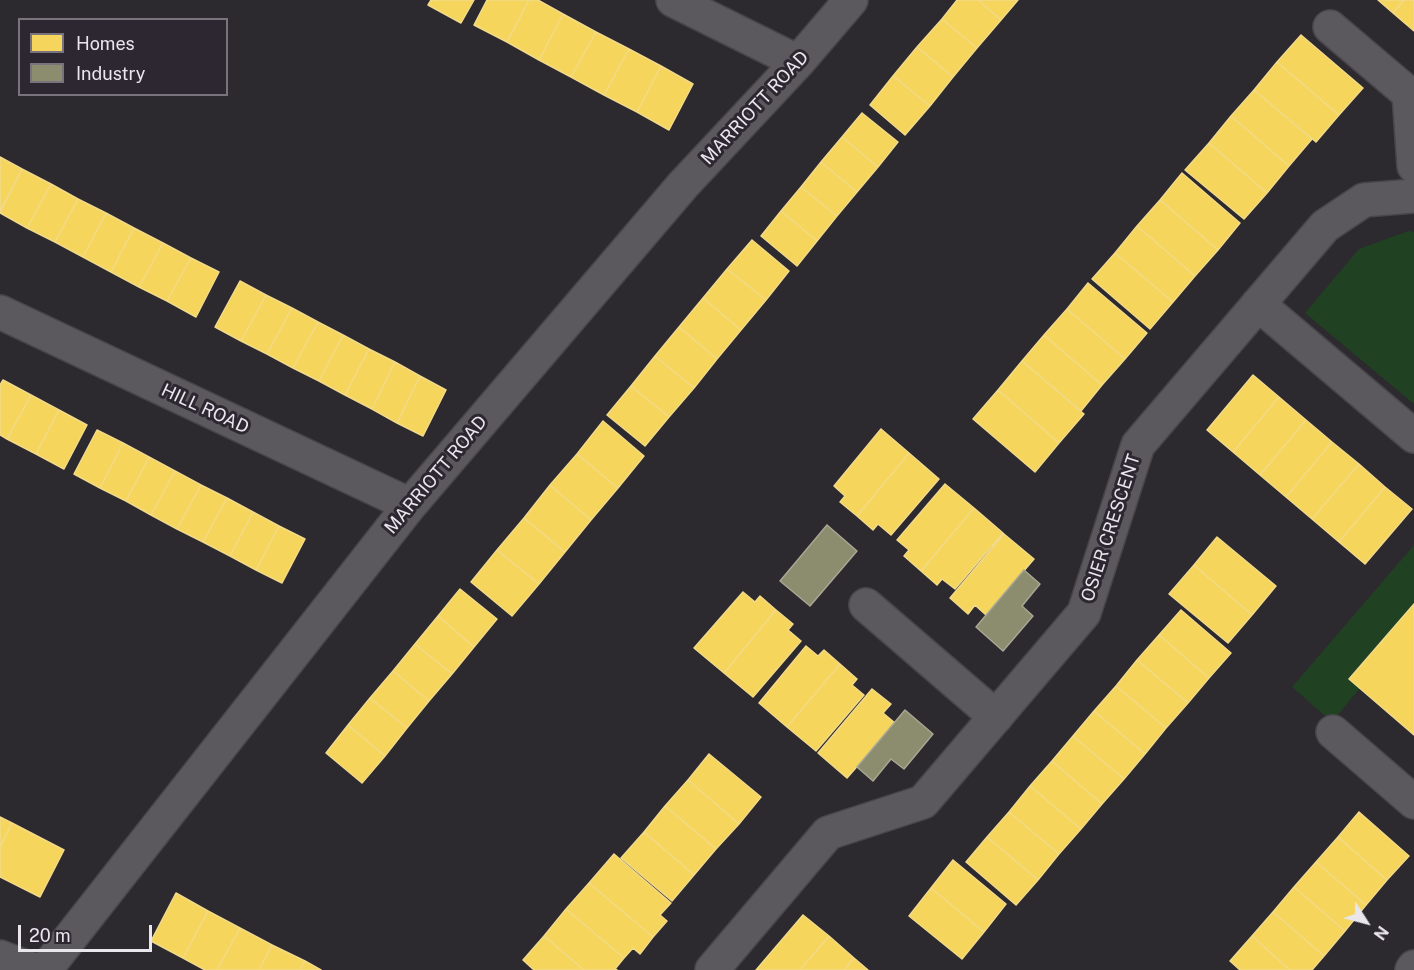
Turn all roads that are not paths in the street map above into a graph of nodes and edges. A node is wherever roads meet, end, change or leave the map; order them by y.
1 (673, 0) edge
2 (851, 0) edge
3 (1330, 27) dead end
4 (798, 62) junction
5 (1414, 166) edge
6 (1414, 196) edge
7 (1258, 304) junction
8 (0, 312) edge
9 (1414, 436) edge
10 (410, 505) junction
11 (866, 605) dead end
12 (996, 717) junction
13 (1333, 732) dead end
14 (1414, 802) edge
15 (0, 957) edge
16 (34, 970) edge
17 (45, 970) edge
18 (712, 970) edge

1 - 4 street
2 - 4 street, MARRIOTT ROAD
3 - 5 street
4 - 10 street, MARRIOTT ROAD
6 - 7 street, OSIER CRESCENT
7 - 9 street
7 - 12 street, OSIER CRESCENT
8 - 10 street, HILL ROAD
10 - 17 street, MARRIOTT ROAD
11 - 12 street
12 - 18 street, OSIER CRESCENT
13 - 14 street
15 - 16 street

